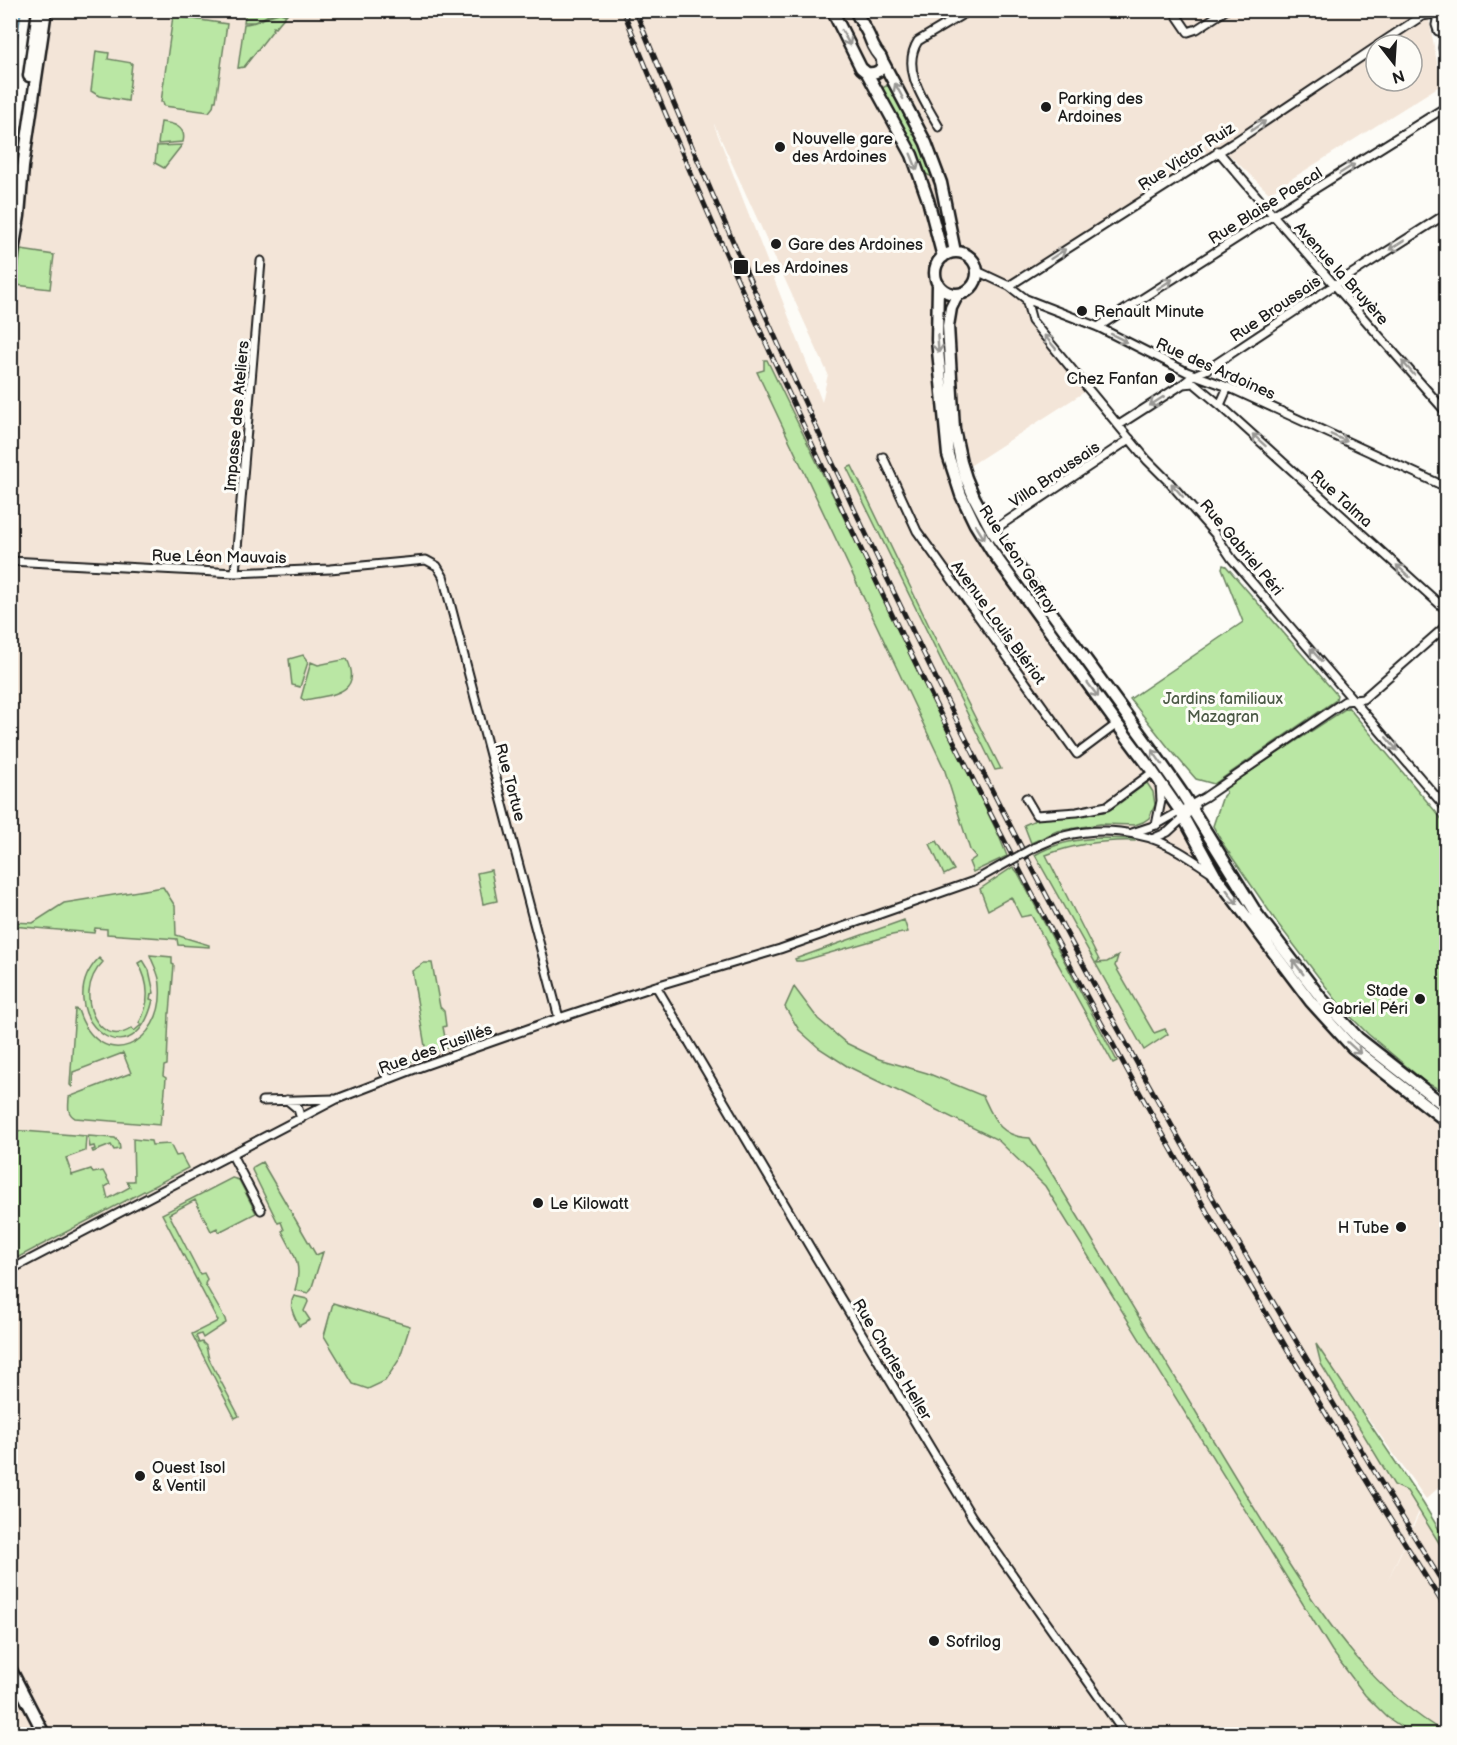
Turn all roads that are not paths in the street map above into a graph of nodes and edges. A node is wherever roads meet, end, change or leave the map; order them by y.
1 (38, 10) edge
2 (46, 10) edge
3 (832, 10) edge
4 (855, 10) edge
5 (970, 10) edge
6 (1173, 10) edge
7 (1226, 10) edge
8 (1439, 15) edge
9 (1446, 32) edge
10 (1396, 33) edge
11 (1364, 55) edge
12 (879, 57) junction
13 (1446, 64) edge
14 (863, 69) junction
15 (1446, 107) edge
16 (939, 127) dead end
17 (1218, 151) junction
18 (1446, 214) edge
19 (1273, 215) junction
20 (10, 235) edge
21 (955, 252) junction
22 (943, 257) junction
23 (261, 261) dead end
24 (10, 269) edge
25 (976, 271) junction
26 (1335, 284) junction
27 (938, 285) junction
28 (1009, 286) junction
29 (958, 294) junction
30 (1026, 299) junction
31 (1098, 327) junction
32 (1194, 375) junction
33 (1183, 384) junction
34 (1228, 387) junction
35 (1220, 405) junction
36 (1446, 412) edge
37 (1119, 425) junction
38 (1130, 439) junction
39 (884, 458) dead end
40 (1446, 487) edge
41 (992, 531) junction
42 (426, 560) joint
43 (10, 561) edge
44 (236, 573) junction
45 (1446, 610) edge
46 (1446, 626) edge
47 (1354, 699) junction
48 (1117, 724) junction
49 (1154, 772) junction
50 (1160, 782) junction
51 (1026, 798) dead end
52 (1446, 808) edge
53 (1186, 811) junction
54 (1156, 825) junction
55 (1132, 833) junction
56 (1152, 839) junction
57 (1215, 874) junction
58 (656, 986) junction
59 (559, 1018) junction
60 (384, 1071) dead end
61 (388, 1079) junction
62 (337, 1099) junction
63 (287, 1100) junction
64 (262, 1101) dead end
65 (1446, 1107) edge
66 (301, 1119) junction
67 (1446, 1121) edge
68 (232, 1155) junction
69 (261, 1209) dead end
70 (10, 1270) edge
71 (10, 1668) edge
72 (44, 1734) edge
73 (1125, 1734) edge

1 - 20 street
2 - 24 street
3 -> 14 street
4 - 12 street
5 - 16 street
6 - 7 street
8 - 9 street
8 - 10 street, Rue Victor Ruiz
9 - 13 street
17 -> 11 street, Rue Victor Ruiz
12 - 14 street
21 -> 12 street
14 -> 22 street
19 -> 15 street, Rue Blaise Pascal
17 - 19 street, Avenue la Bruyère
28 -> 17 street, Rue Victor Ruiz
18 -> 26 street, Rue Broussais
19 - 26 street, Avenue la Bruyère
31 -> 19 street, Rue Blaise Pascal
21 - 22 street
21 - 25 street
22 - 27 street
23 - 44 street, Impasse des Ateliers
25 - 28 street, Rue des Ardoines
25 - 29 street
26 - 32 street, Rue Broussais
36 -> 26 street, Avenue la Bruyère
27 - 29 street
27 -> 48 street, Rue Léon Geffroy
28 - 30 street, Rue des Ardoines
29 - 41 street, Rue Léon Geffroy
30 - 31 street, Rue des Ardoines
37 -> 30 street, Rue Gabriel Péri
31 -> 32 street, Rue des Ardoines
32 - 33 street, Rue Broussais
32 - 34 street, Rue des Ardoines
33 - 35 street, Rue Talma
33 -> 37 street, Rue Broussais
34 - 35 street
34 -> 40 street, Rue des Ardoines
45 -> 35 street, Rue Talma
37 - 38 street, Rue Gabriel Péri
38 - 41 street, Villa Broussais
47 -> 38 street, Rue Gabriel Péri
39 - 48 street, Avenue Louis Blériot
53 -> 41 street, Rue Léon Geffroy
42 - 44 street, Rue Léon Mauvais
42 - 59 street, Rue Tortue
43 - 44 street, Rue Léon Mauvais
46 - 47 street
47 -> 52 street, Rue Gabriel Péri
47 - 53 street
48 - 49 street, Rue Léon Geffroy
49 - 50 street, Rue Léon Geffroy
49 - 51 street
50 - 53 street, Rue Léon Geffroy
50 - 54 street
53 - 54 street
53 - 56 street
53 - 57 street
65 -> 53 street
54 - 55 street
55 - 56 street
55 - 58 street, Rue des Fusillés, bridge
56 - 57 street
57 -> 67 street
58 - 59 street, Rue des Fusillés
58 - 73 street, Rue Charles Heller
59 - 61 street, Rue des Fusillés
60 - 61 street
61 - 62 street, Rue des Fusillés
62 - 63 street
62 - 66 street, Rue des Fusillés
63 - 64 street
63 - 66 street
66 - 68 street, Rue des Fusillés
68 - 69 street
68 - 70 street, Rue des Fusillés
71 - 72 street

